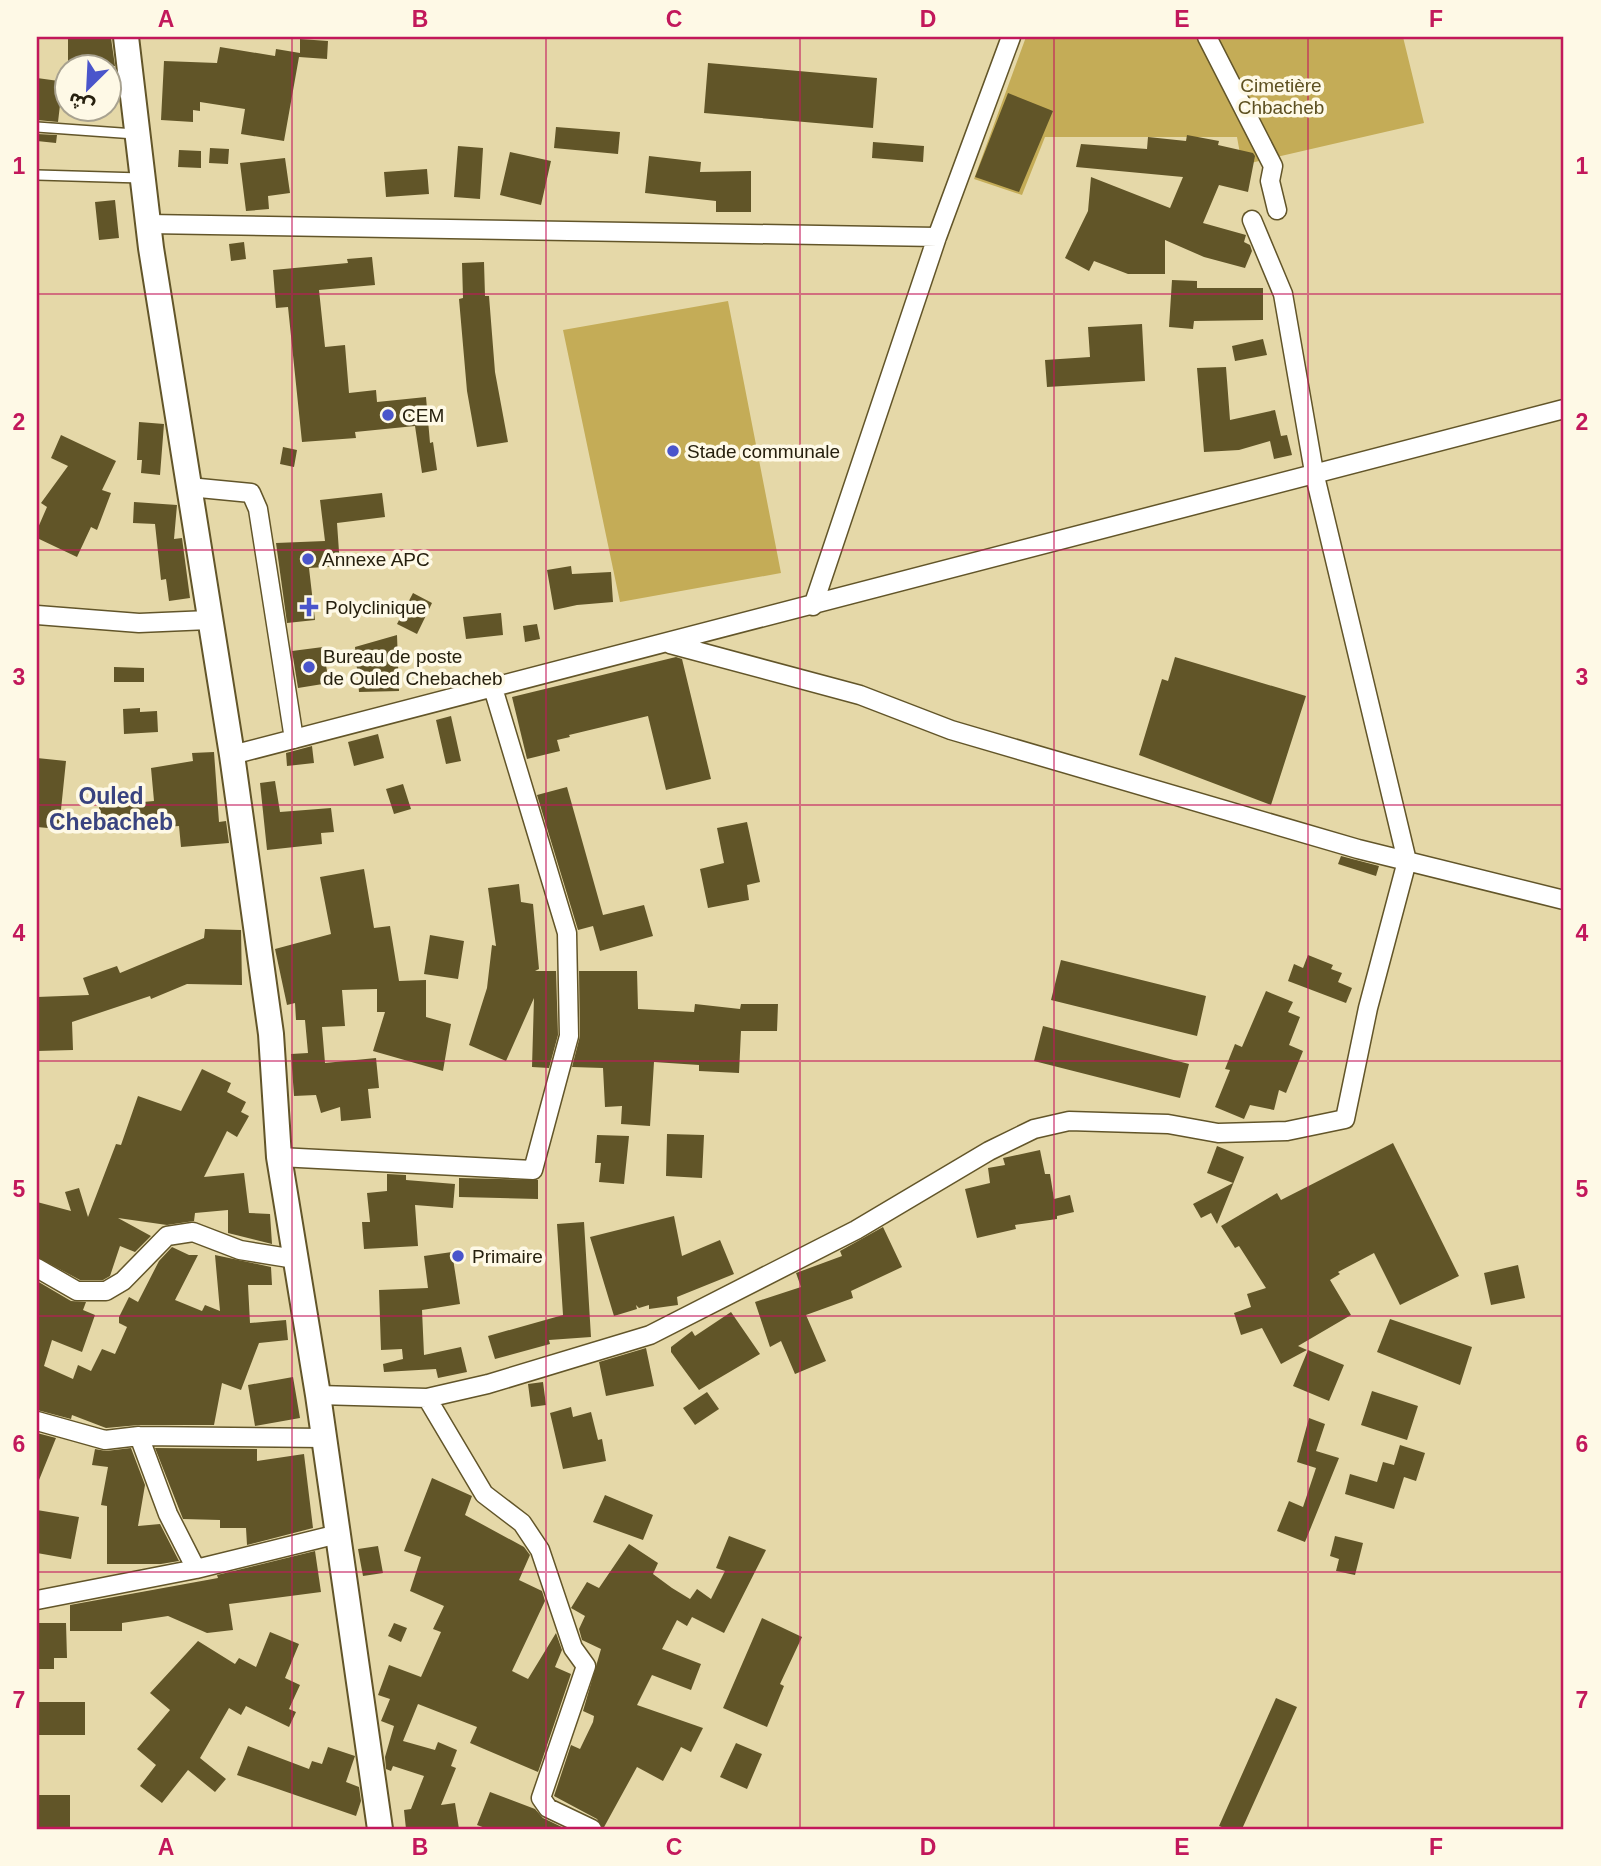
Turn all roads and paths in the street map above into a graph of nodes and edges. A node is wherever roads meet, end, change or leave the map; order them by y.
1 (126, 37) edge
2 (1011, 37) edge
3 (1207, 37) edge
4 (37, 127) edge
5 (137, 135) junction
6 (37, 175) edge
7 (143, 178) junction
8 (1276, 210) dead end
9 (1252, 219) dead end
10 (148, 224) junction
11 (937, 237) junction
12 (1564, 409) edge
13 (1314, 472) junction
14 (189, 487) junction
15 (813, 606) junction
16 (37, 615) edge
17 (209, 620) junction
18 (667, 643) junction
19 (493, 688) junction
20 (294, 738) junction
21 (232, 755) junction
22 (1407, 861) junction
23 (1564, 900) edge
24 (279, 1157) junction
25 (295, 1259) junction
26 (37, 1268) edge
27 (318, 1395) junction
28 (427, 1398) junction
29 (37, 1421) edge
30 (139, 1436) junction
31 (324, 1438) junction
32 (338, 1534) junction
33 (196, 1569) junction
34 (37, 1600) edge
35 (380, 1829) edge
36 (592, 1829) edge

1 - 5 main road
2 - 11 street
3 - 8 street
4 - 5 lane
5 - 7 main road
6 - 7 lane
7 - 10 main road
9 - 13 street
10 - 11 street
10 - 14 main road
11 - 15 street
12 - 13 street
13 - 15 street
13 - 22 street
14 - 17 main road
14 - 20 street
15 - 18 street
16 - 17 street
17 - 21 main road
18 - 19 street
18 - 22 street
19 - 20 street
19 - 24 street
20 - 21 street
21 - 24 main road
22 - 23 street
22 - 28 street
24 - 25 main road
25 - 26 street
25 - 27 main road
27 - 28 street
27 - 31 main road
28 - 36 street
29 - 30 street
30 - 31 street
30 - 33 street
31 - 32 main road
32 - 33 street
32 - 35 main road
33 - 34 street

